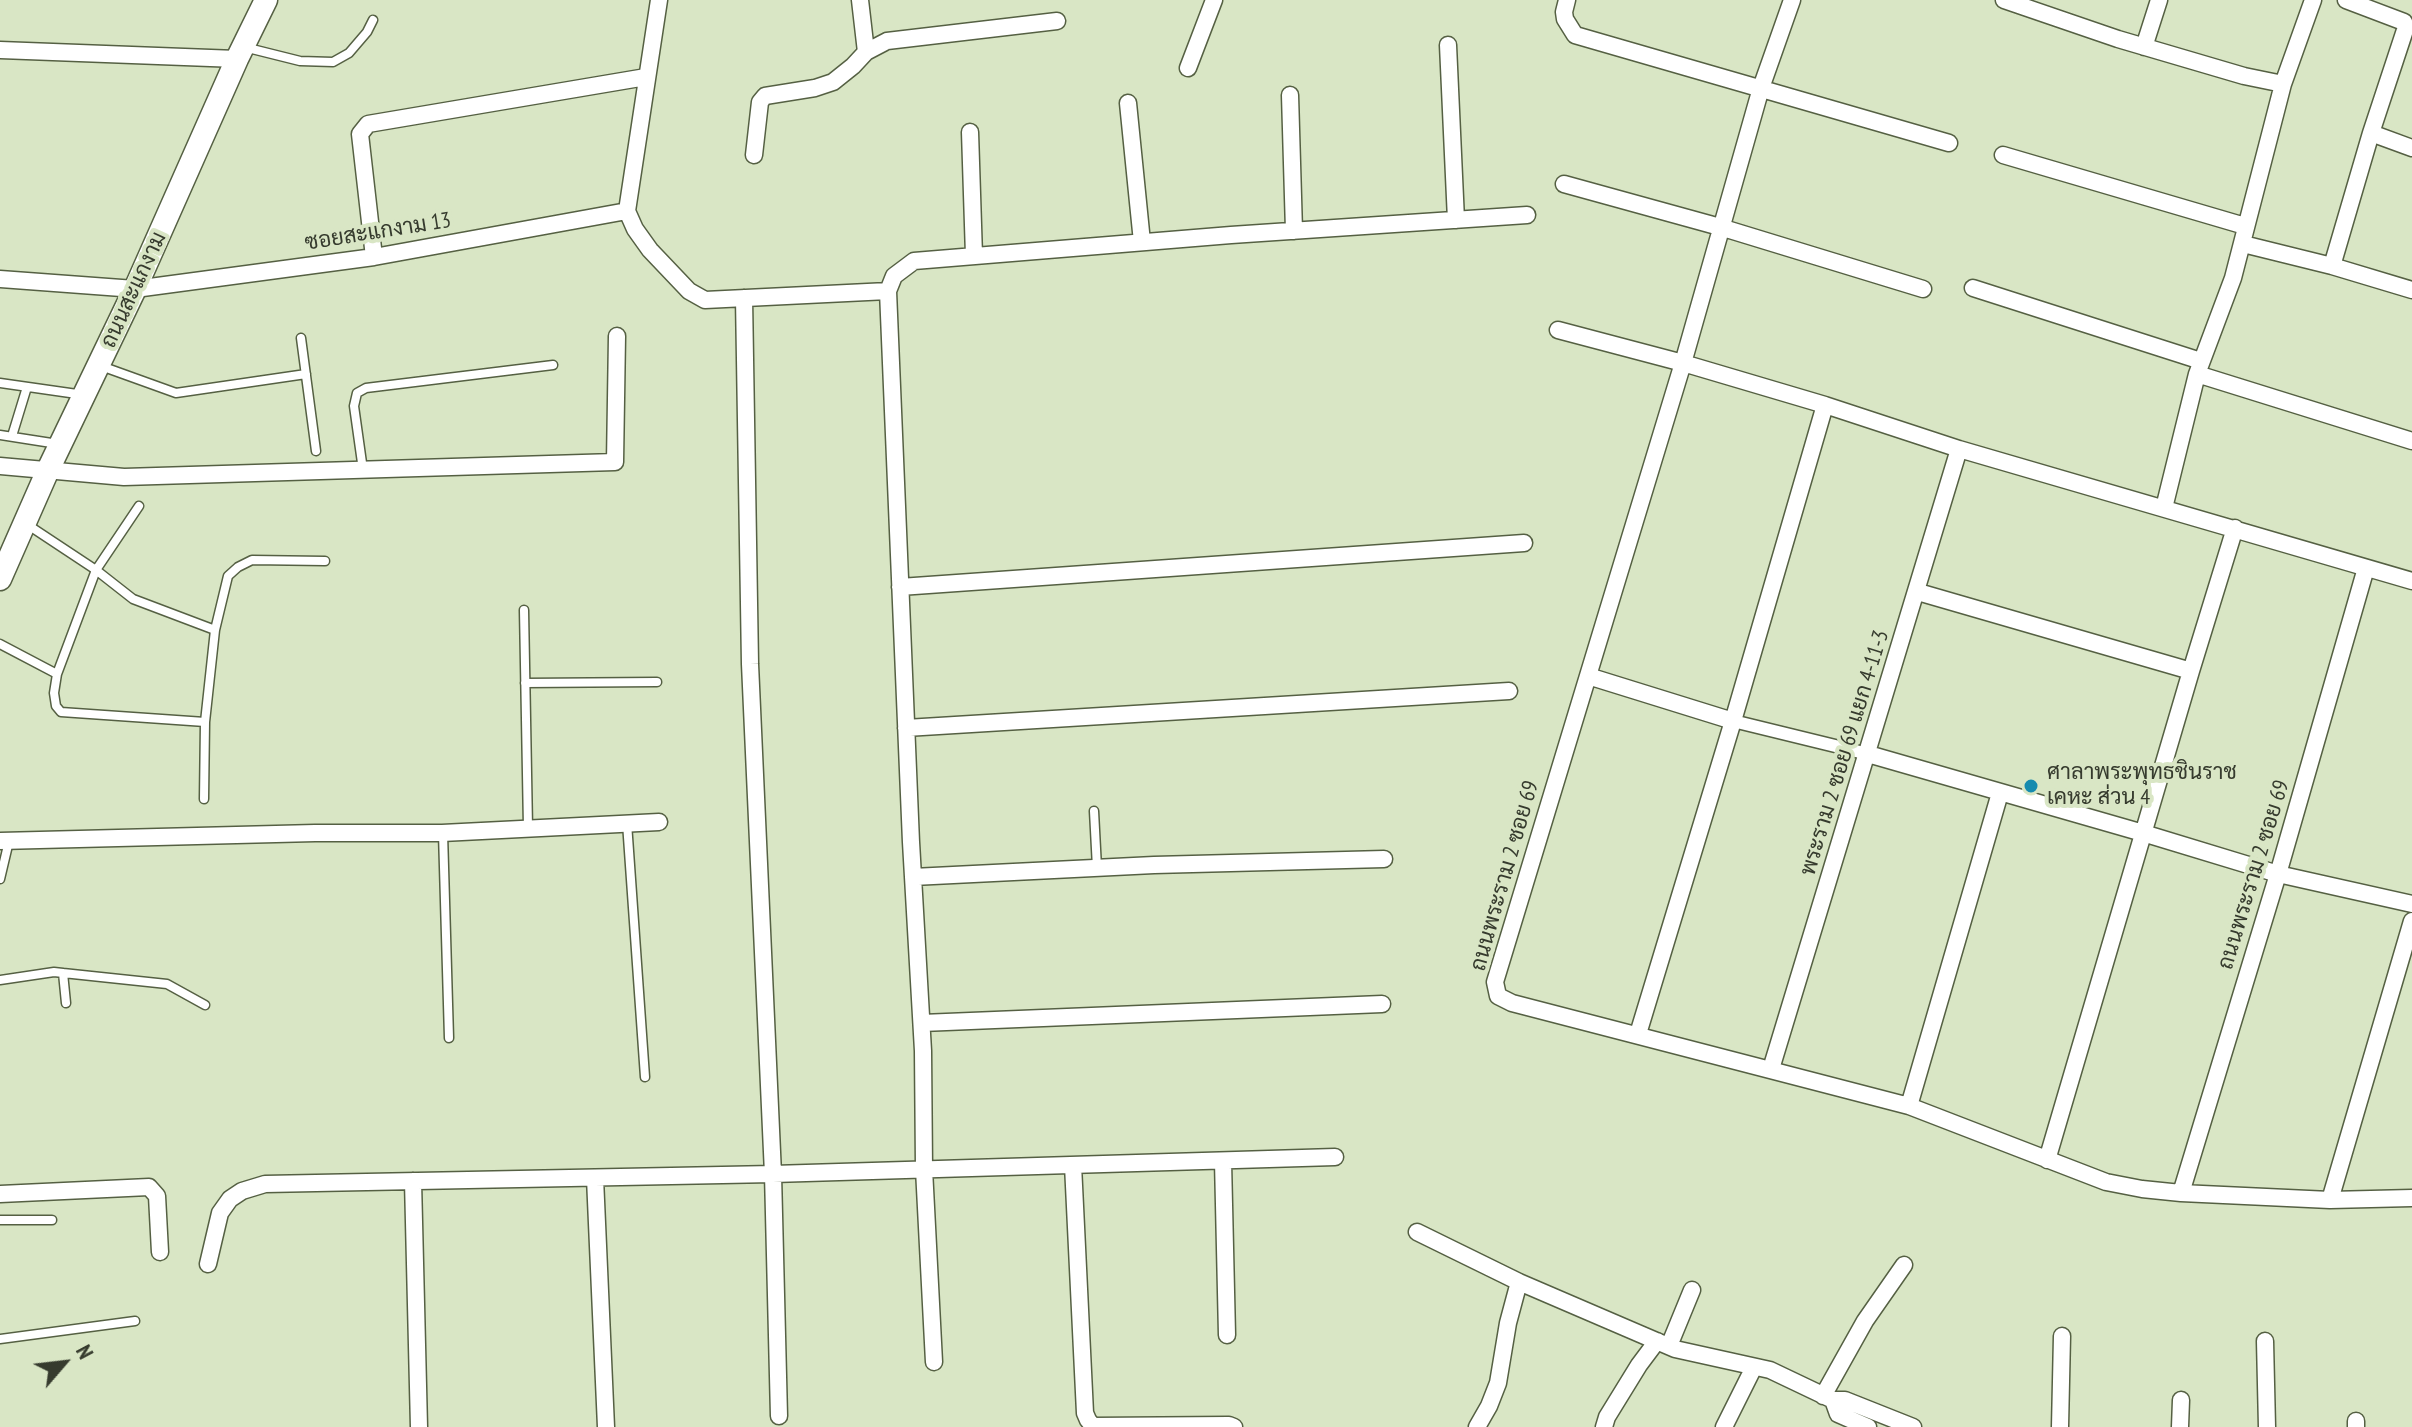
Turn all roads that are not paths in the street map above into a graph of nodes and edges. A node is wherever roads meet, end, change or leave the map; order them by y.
1 (266, 0) edge
2 (659, 0) edge
3 (860, 0) edge
4 (1214, 0) edge
5 (1567, 0) edge
6 (1792, 0) edge
7 (2159, 0) edge
8 (2313, 0) edge
9 (2346, 0) edge
10 (2012, 1) edge
11 (373, 20) dead end
12 (1057, 21) dead end
13 (1448, 45) dead end
14 (2144, 47) junction
15 (0, 50) edge
16 (866, 52) junction
17 (240, 53) junction
18 (1188, 68) dead end
19 (646, 77) junction
20 (2283, 84) junction
21 (1761, 88) junction
22 (1290, 95) dead end
23 (1128, 103) dead end
24 (970, 132) dead end
25 (2371, 133) junction
26 (1949, 143) dead end
27 (2412, 148) edge
28 (754, 155) dead end
29 (2003, 155) dead end
30 (1564, 184) dead end
31 (627, 211) junction
32 (1527, 215) dead end
33 (1456, 220) junction
34 (2245, 226) junction
35 (1720, 227) junction
36 (1294, 231) junction
37 (1142, 242) junction
38 (2243, 244) junction
39 (974, 256) junction
40 (374, 257) junction
41 (2332, 266) junction
42 (0, 279) edge
43 (1973, 288) dead end
44 (135, 289) junction
45 (1923, 289) dead end
46 (2412, 290) edge
47 (888, 291) junction
48 (744, 298) junction
49 (1558, 330) dead end
50 (617, 336) dead end
51 (301, 338) dead end
52 (1683, 363) junction
53 (99, 365) junction
54 (553, 365) dead end
55 (2199, 368) junction
56 (306, 374) junction
57 (0, 383) edge
58 (27, 387) junction
59 (84, 395) junction
60 (1825, 405) junction
61 (0, 435) edge
62 (12, 436) junction
63 (2412, 441) edge
64 (61, 444) junction
65 (1959, 449) junction
66 (316, 451) dead end
67 (0, 466) edge
68 (48, 470) junction
69 (363, 470) junction
70 (139, 506) dead end
71 (2164, 508) junction
72 (24, 523) junction
73 (2235, 528) junction
74 (1524, 543) dead end
75 (325, 561) dead end
76 (2366, 568) junction
77 (96, 570) junction
78 (0, 579) edge
79 (2412, 581) edge
80 (900, 587) junction
81 (1918, 592) junction
82 (524, 610) dead end
83 (215, 630) junction
84 (0, 644) edge
85 (2191, 671) junction
86 (57, 674) junction
87 (1588, 676) junction
88 (657, 682) dead end
89 (525, 683) junction
90 (1509, 691) dead end
91 (1733, 721) junction
92 (205, 722) junction
93 (906, 728) junction
94 (1868, 754) junction
95 (2000, 793) junction
96 (204, 799) dead end
97 (1094, 811) dead end
98 (659, 822) dead end
99 (627, 823) junction
100 (528, 828) junction
101 (442, 833) junction
102 (2143, 833) junction
103 (5, 841) edge
104 (1384, 859) dead end
105 (1097, 868) junction
106 (2278, 874) junction
107 (913, 877) junction
108 (0, 879) edge
109 (2412, 904) edge
110 (2412, 921) edge
111 (63, 973) junction
112 (0, 980) edge
113 (66, 1003) dead end
114 (1382, 1004) dead end
115 (205, 1005) dead end
116 (922, 1023) junction
117 (1638, 1034) junction
118 (449, 1038) dead end
119 (1771, 1069) junction
120 (645, 1077) dead end
121 (1909, 1106) junction
122 (1335, 1157) dead end
123 (2047, 1160) junction
124 (1223, 1161) junction
125 (1073, 1165) junction
126 (924, 1169) junction
127 (773, 1174) junction
128 (595, 1178) junction
129 (413, 1181) junction
130 (2181, 1193) junction
131 (0, 1194) edge
132 (2412, 1198) edge
133 (2330, 1200) junction
134 (0, 1220) edge
135 (52, 1220) dead end
136 (1417, 1232) dead end
137 (160, 1252) dead end
138 (208, 1264) dead end
139 (1904, 1265) dead end
140 (1519, 1282) junction
141 (1692, 1290) dead end
142 (135, 1321) dead end
143 (1227, 1335) dead end
144 (2062, 1336) dead end
145 (0, 1339) edge
146 (2265, 1341) dead end
147 (1663, 1344) junction
148 (934, 1362) dead end
149 (1754, 1367) junction
150 (2181, 1400) dead end
151 (1834, 1407) edge
152 (779, 1416) dead end
153 (419, 1427) edge
154 (606, 1427) edge
155 (1234, 1427) edge
156 (1477, 1427) edge
157 (1604, 1427) edge
158 (1724, 1427) edge
159 (1868, 1427) edge
160 (1913, 1427) edge
161 (2060, 1427) edge
162 (2180, 1427) edge
163 (2267, 1427) edge

1 - 17 street, ถนนสะแกงาม
2 - 19 street
3 - 16 street
4 - 18 street
5 - 21 street
6 - 21 street, ถนนพระราม 2 ซอย 69
7 - 14 street
8 - 20 street
9 - 25 street
10 - 14 street
11 - 17 lane
12 - 16 street
13 - 33 street
14 - 20 street
15 - 17 street
16 - 28 street
17 - 44 street, ถนนสะแกงาม
19 - 31 street
19 - 40 street
20 - 34 street
21 - 26 street
21 - 35 street, ถนนพระราม 2 ซอย 69
22 - 36 street
23 - 37 street
24 - 39 street
25 - 27 street
25 - 41 street
29 - 34 street
30 - 35 street
31 - 40 street, ซอยสะแกงาม 13
31 - 48 street
32 - 33 street
33 - 36 street
34 - 38 street
35 - 45 street
35 - 52 street, ถนนพระราม 2 ซอย 69
36 - 37 street
37 - 39 street
38 - 41 street
38 - 55 street
39 - 47 street
40 - 44 street, ซอยสะแกงาม 13
41 - 46 street
42 - 44 street, ซอยสะแกงาม 13
43 - 55 street
44 - 53 street, ถนนสะแกงาม
47 - 48 street
47 - 80 street
48 - 127 street
49 - 52 street
50 - 69 street
51 - 56 lane
52 - 60 street
52 - 87 street, ถนนพระราม 2 ซอย 69
53 - 56 lane
53 - 59 street, ถนนสะแกงาม
54 - 69 lane
55 - 63 street
55 - 71 street
56 - 66 lane
57 - 58 lane
58 - 59 lane
58 - 62 lane
59 - 64 street, ถนนสะแกงาม
60 - 65 street
60 - 91 street
61 - 62 lane
62 - 64 lane
64 - 68 street, ถนนสะแกงาม
65 - 71 street
65 - 81 street, พระราม 2 ซอย 69 แยก 4-11-3
67 - 68 street
68 - 69 street
68 - 72 street, ถนนสะแกงาม
70 - 77 lane
71 - 73 street
72 - 77 lane
72 - 78 street, ถนนสะแกงาม
73 - 76 street
73 - 85 street
74 - 80 street
75 - 83 lane
76 - 79 street
76 - 106 street, ถนนพระราม 2 ซอย 69
77 - 83 lane
77 - 86 lane
80 - 93 street
81 - 85 street
81 - 94 street, พระราม 2 ซอย 69 แยก 4-11-3
82 - 89 lane
83 - 92 lane
84 - 86 lane
85 - 102 street
86 - 92 lane
87 - 91 street
87 - 117 street, ถนนพระราม 2 ซอย 69
88 - 89 lane
89 - 100 lane
90 - 93 street
91 - 94 street
91 - 117 street
92 - 96 lane
93 - 107 street
94 - 95 street
94 - 119 street, พระราม 2 ซอย 69 แยก 4-11-3
95 - 102 street
95 - 121 street
97 - 105 lane
98 - 99 street
99 - 100 street
99 - 120 lane
100 - 101 street
101 - 103 street
101 - 118 lane
102 - 106 street
102 - 123 street
103 - 108 lane
104 - 105 street
105 - 107 street
106 - 109 street
106 - 130 street, ถนนพระราม 2 ซอย 69
107 - 116 street
110 - 133 street
111 - 112 lane
111 - 113 lane
111 - 115 lane
114 - 116 street
116 - 126 street
117 - 119 street, ถนนพระราม 2 ซอย 69
119 - 121 street, ถนนพระราม 2 ซอย 69
121 - 123 street, ถนนพระราม 2 ซอย 69
122 - 124 street
123 - 130 street, ถนนพระราม 2 ซอย 69
124 - 125 street
124 - 143 street
125 - 126 street
125 - 155 street
126 - 127 street
126 - 148 street
127 - 128 street
127 - 152 street
128 - 129 street
128 - 154 street
129 - 138 street
129 - 153 street
130 - 133 street, ถนนพระราม 2 ซอย 69
131 - 137 street
132 - 133 street, ถนนพระราม 2 ซอย 69
134 - 135 lane
136 - 140 street
139 - 151 street
140 - 147 street
140 - 156 street
141 - 147 street
142 - 145 lane
144 - 161 street
146 - 163 street
147 - 149 street
147 - 157 street
149 - 151 street
149 - 158 street
150 - 162 street
151 - 159 street
151 - 160 street

